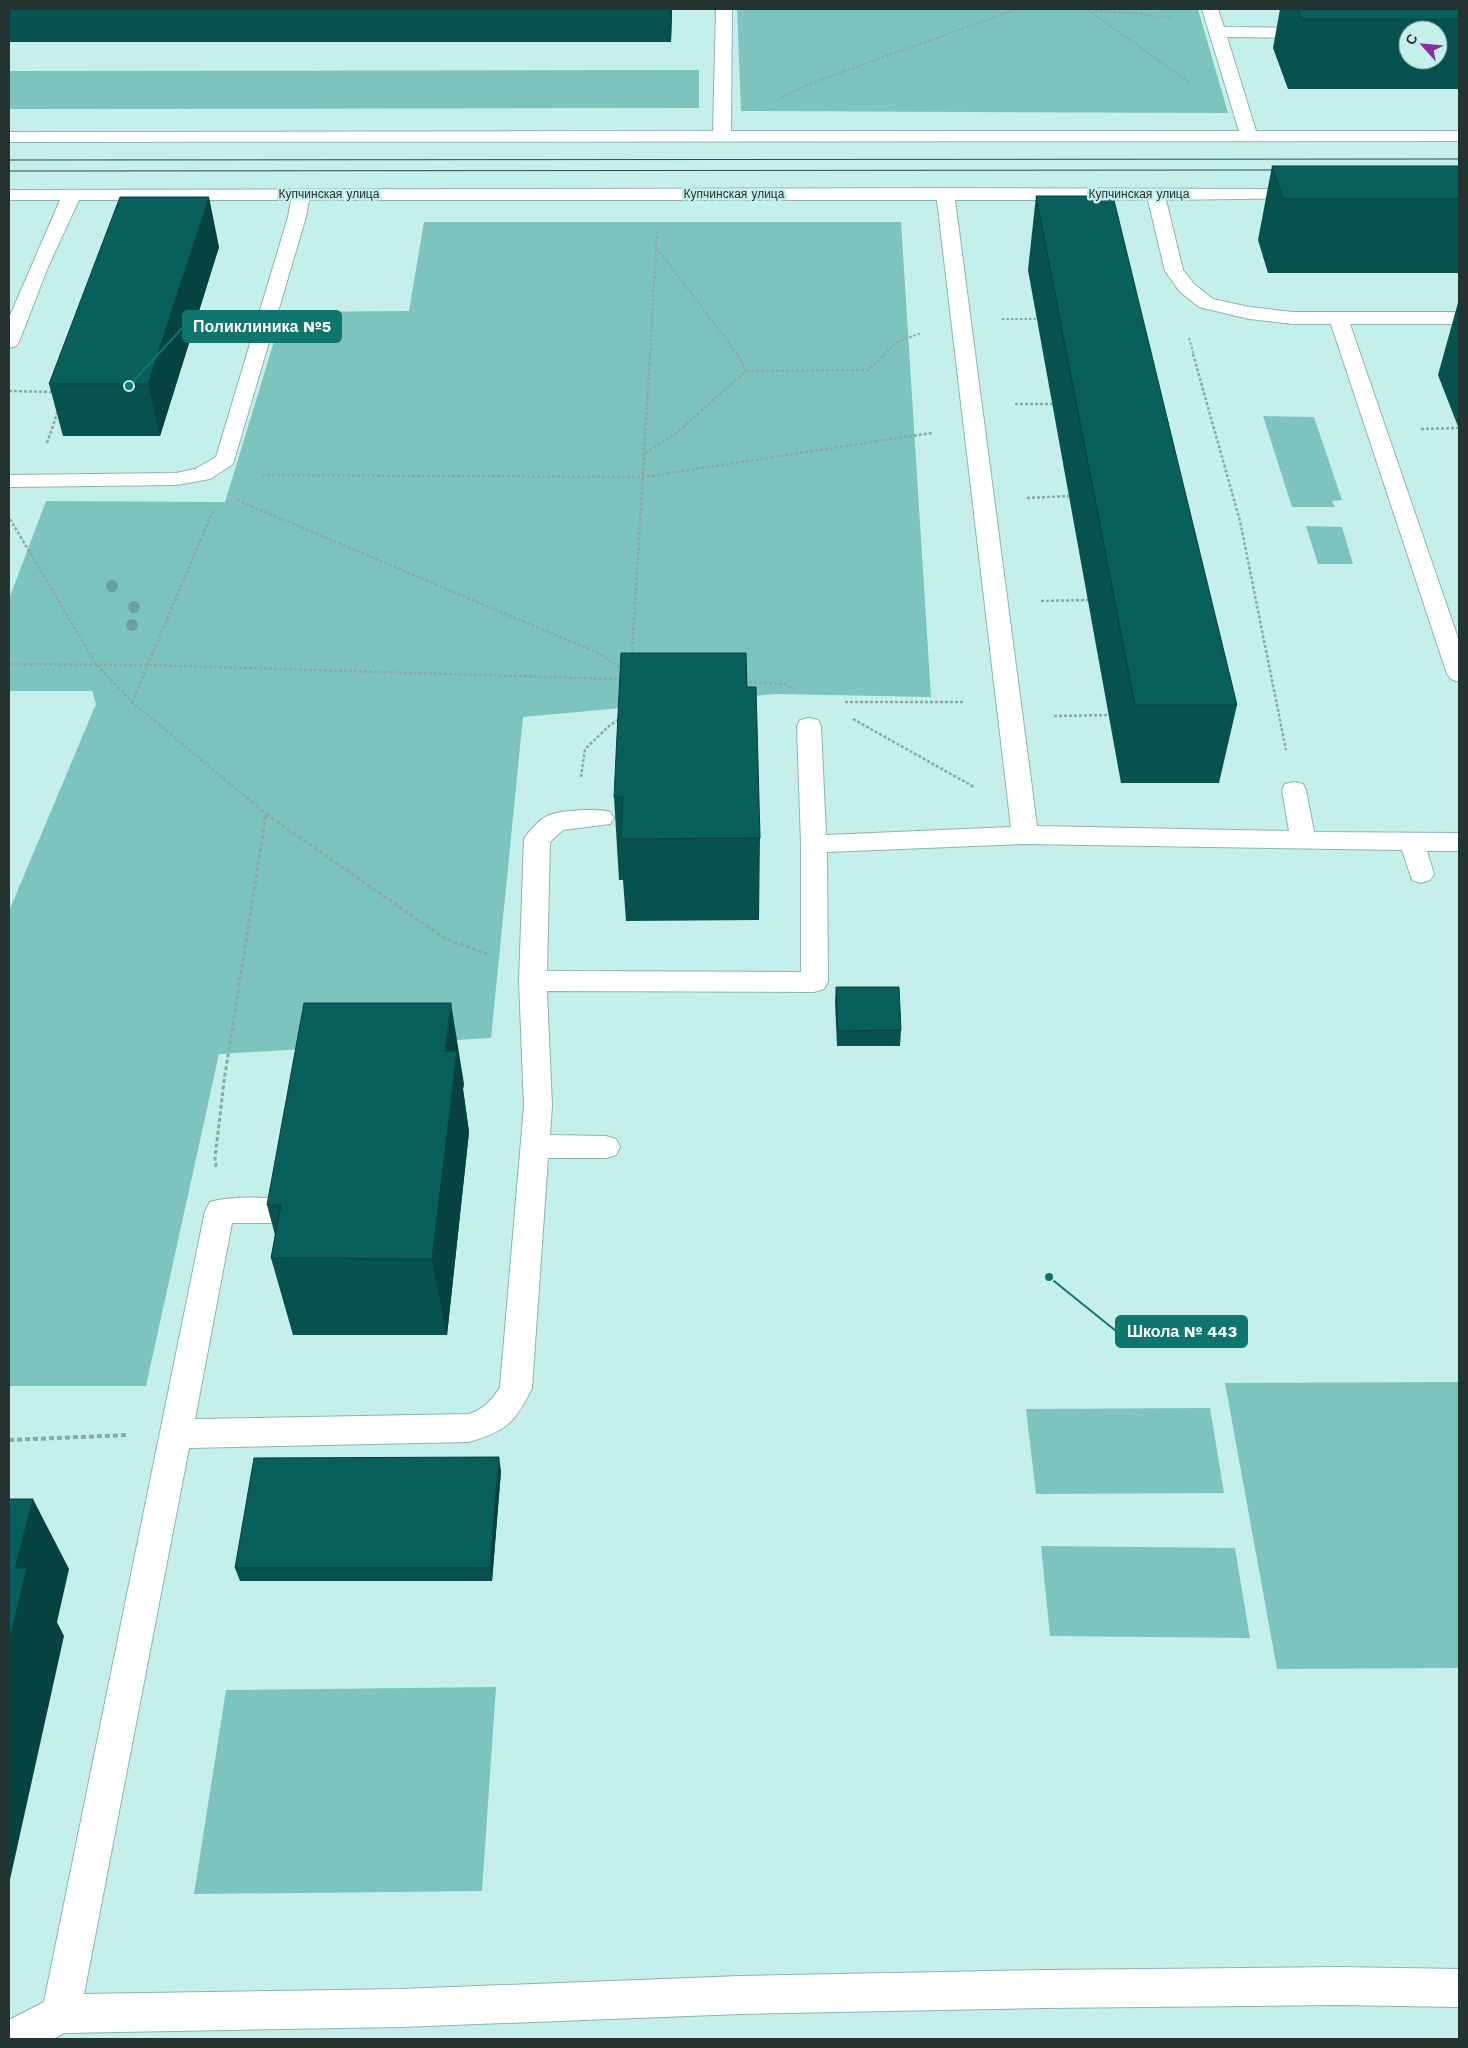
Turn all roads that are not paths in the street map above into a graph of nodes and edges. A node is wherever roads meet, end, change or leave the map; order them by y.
1 (724, 9) edge
2 (1210, 9) edge
3 (1217, 32) junction
4 (1331, 33) dead end
5 (1249, 136) junction
6 (1459, 136) edge
7 (9, 137) edge
8 (722, 137) junction
9 (301, 194) junction
10 (944, 194) junction
11 (1156, 194) junction
12 (1322, 194) edge
13 (9, 195) edge
14 (72, 195) junction
15 (1338, 317) junction
16 (1459, 318) edge
17 (9, 342) edge
18 (9, 481) edge
19 (1459, 674) edge
20 (809, 726) dead end
21 (1294, 790) road end
22 (589, 819) road end
23 (1025, 835) junction
24 (1304, 840) junction
25 (1412, 842) junction
26 (1459, 842) edge
27 (814, 844) junction
28 (1421, 874) dead end
29 (533, 981) junction
30 (535, 1146) junction
31 (606, 1147) dead end
32 (281, 1210) edge
33 (176, 1434) junction
34 (1459, 1988) edge
35 (61, 2014) junction
36 (13, 2039) edge

1 - 8 street
2 - 3 street
3 - 4 street
3 - 5 street
5 - 6 street
5 - 8 street
7 - 8 street
9 - 10 street, Купчинская улица
9 - 14 street, Купчинская улица
9 - 18 street
10 - 11 street, Купчинская улица
10 - 23 street
11 - 12 street, Купчинская улица
11 - 15 street
13 - 14 street, Купчинская улица
14 - 17 street
15 - 16 street
15 - 19 street
20 - 27 street
21 - 24 street
22 - 29 street
23 - 24 street
23 - 27 street
24 - 25 street
25 - 26 street
25 - 28 street
27 - 29 street
29 - 30 street
30 - 31 street
30 - 33 street
32 - 33 street
33 - 35 street
34 - 35 street
35 - 36 street

